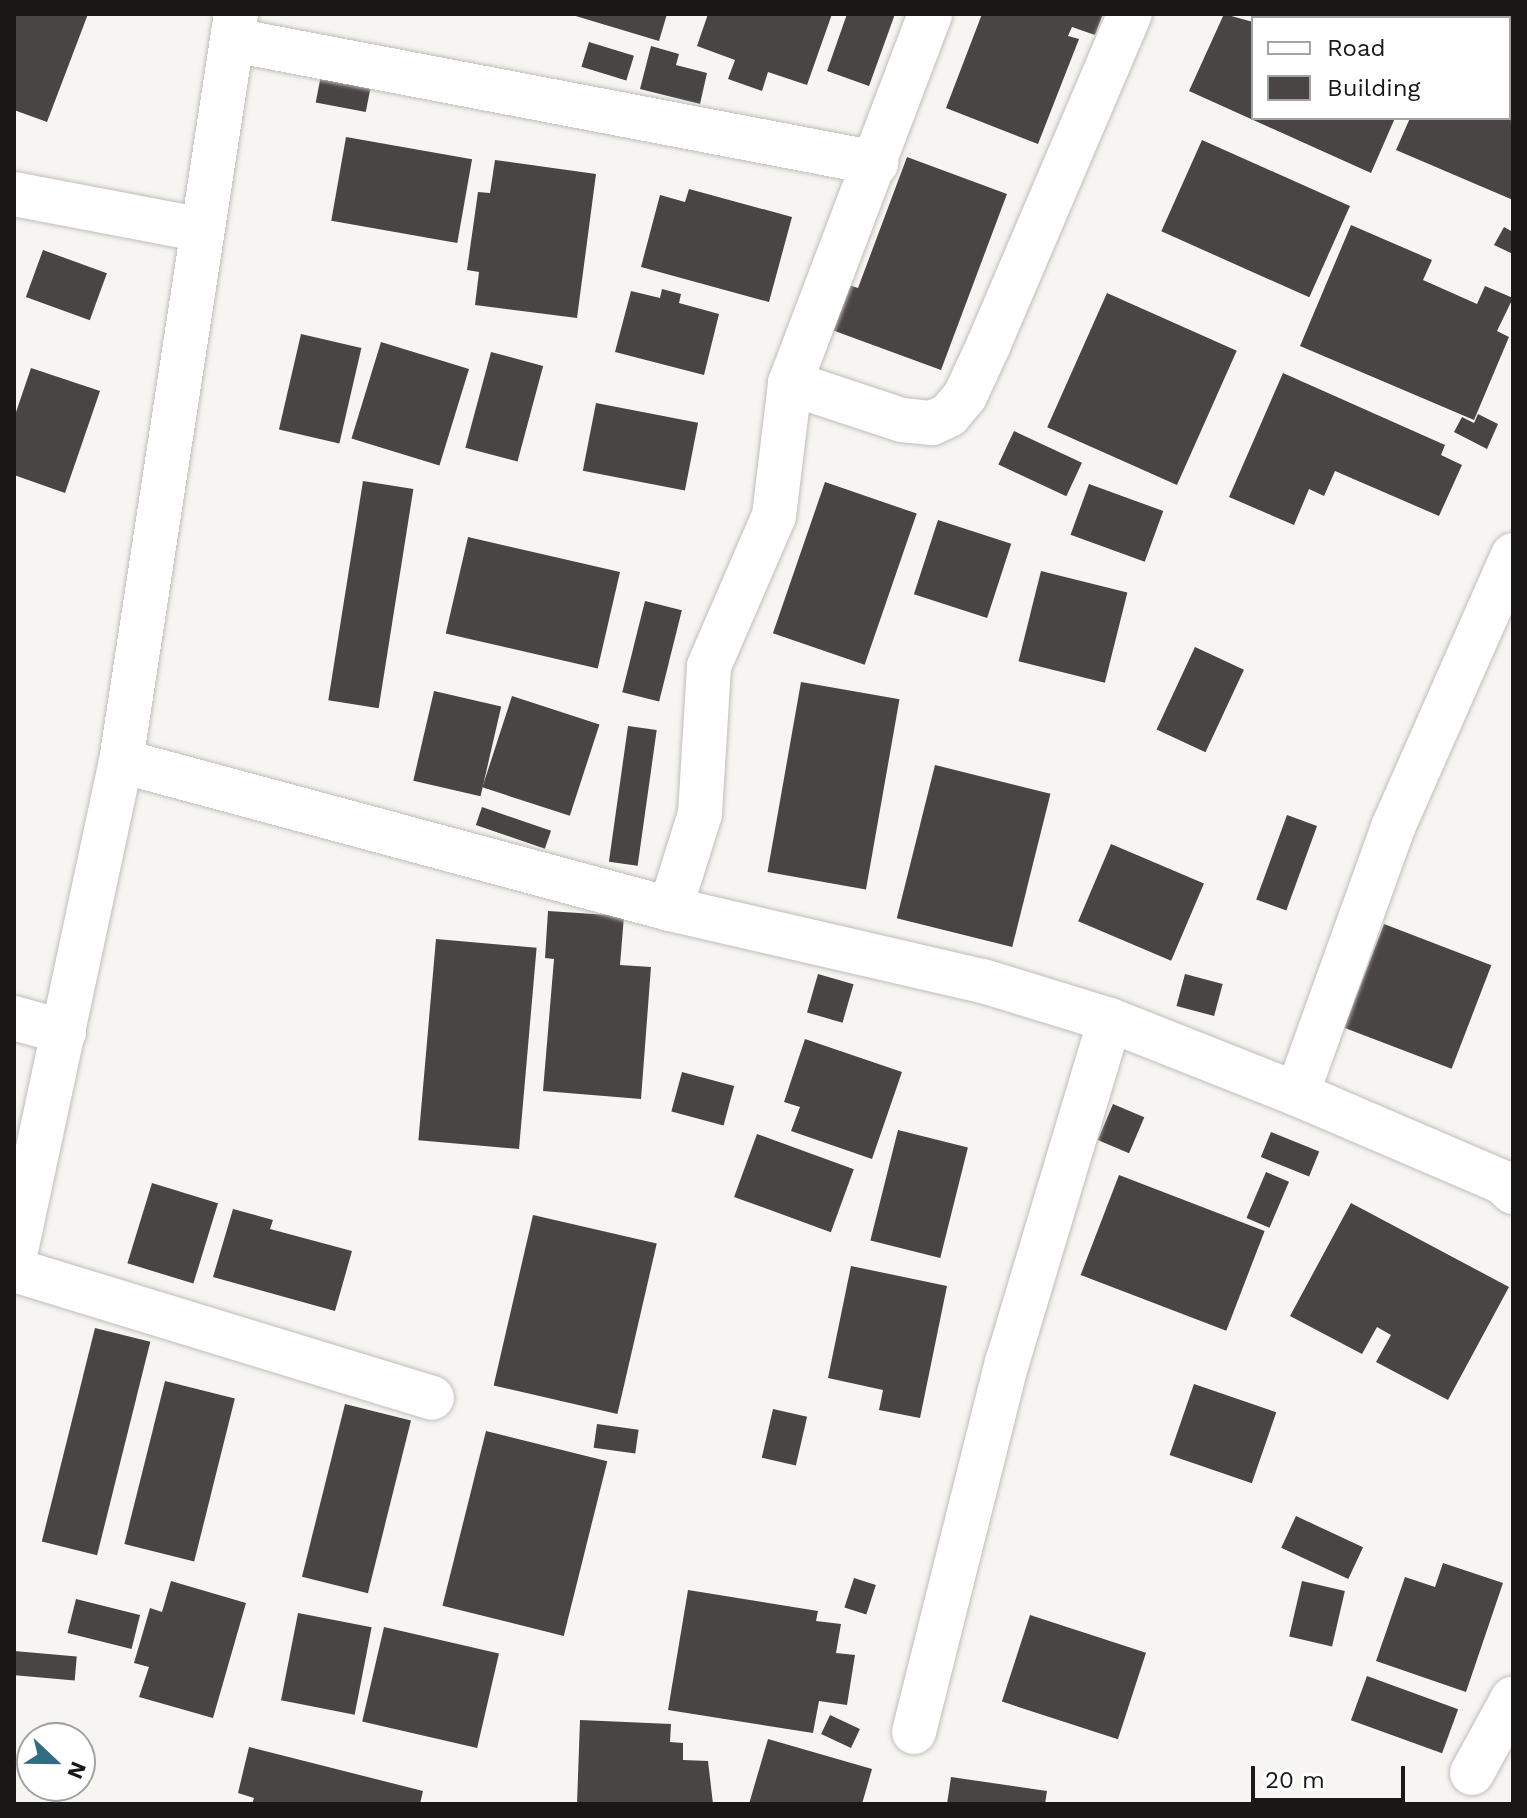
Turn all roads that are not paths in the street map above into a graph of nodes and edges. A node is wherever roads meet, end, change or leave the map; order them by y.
1 (930, 14) edge
2 (1130, 14) edge
3 (234, 27) edge
4 (876, 163) junction
5 (14, 194) edge
6 (202, 230) junction
7 (790, 383) junction
8 (1513, 555) edge
9 (121, 761) junction
10 (670, 909) junction
11 (14, 1018) edge
12 (1110, 1020) junction
13 (64, 1032) junction
14 (1297, 1094) junction
15 (1513, 1192) edge
16 (14, 1260) edge
17 (14, 1270) edge
18 (432, 1398) dead end
19 (1513, 1698) edge
20 (914, 1732) dead end
21 (1472, 1773) dead end

1 - 4 street
2 - 7 street
3 - 4 street
3 - 6 street
4 - 7 street
5 - 6 street
6 - 9 street
7 - 10 street
8 - 14 street
9 - 10 street
9 - 13 street
10 - 12 street
11 - 13 street
12 - 14 street
12 - 20 street
13 - 16 street
14 - 15 street
17 - 18 street
19 - 21 street

